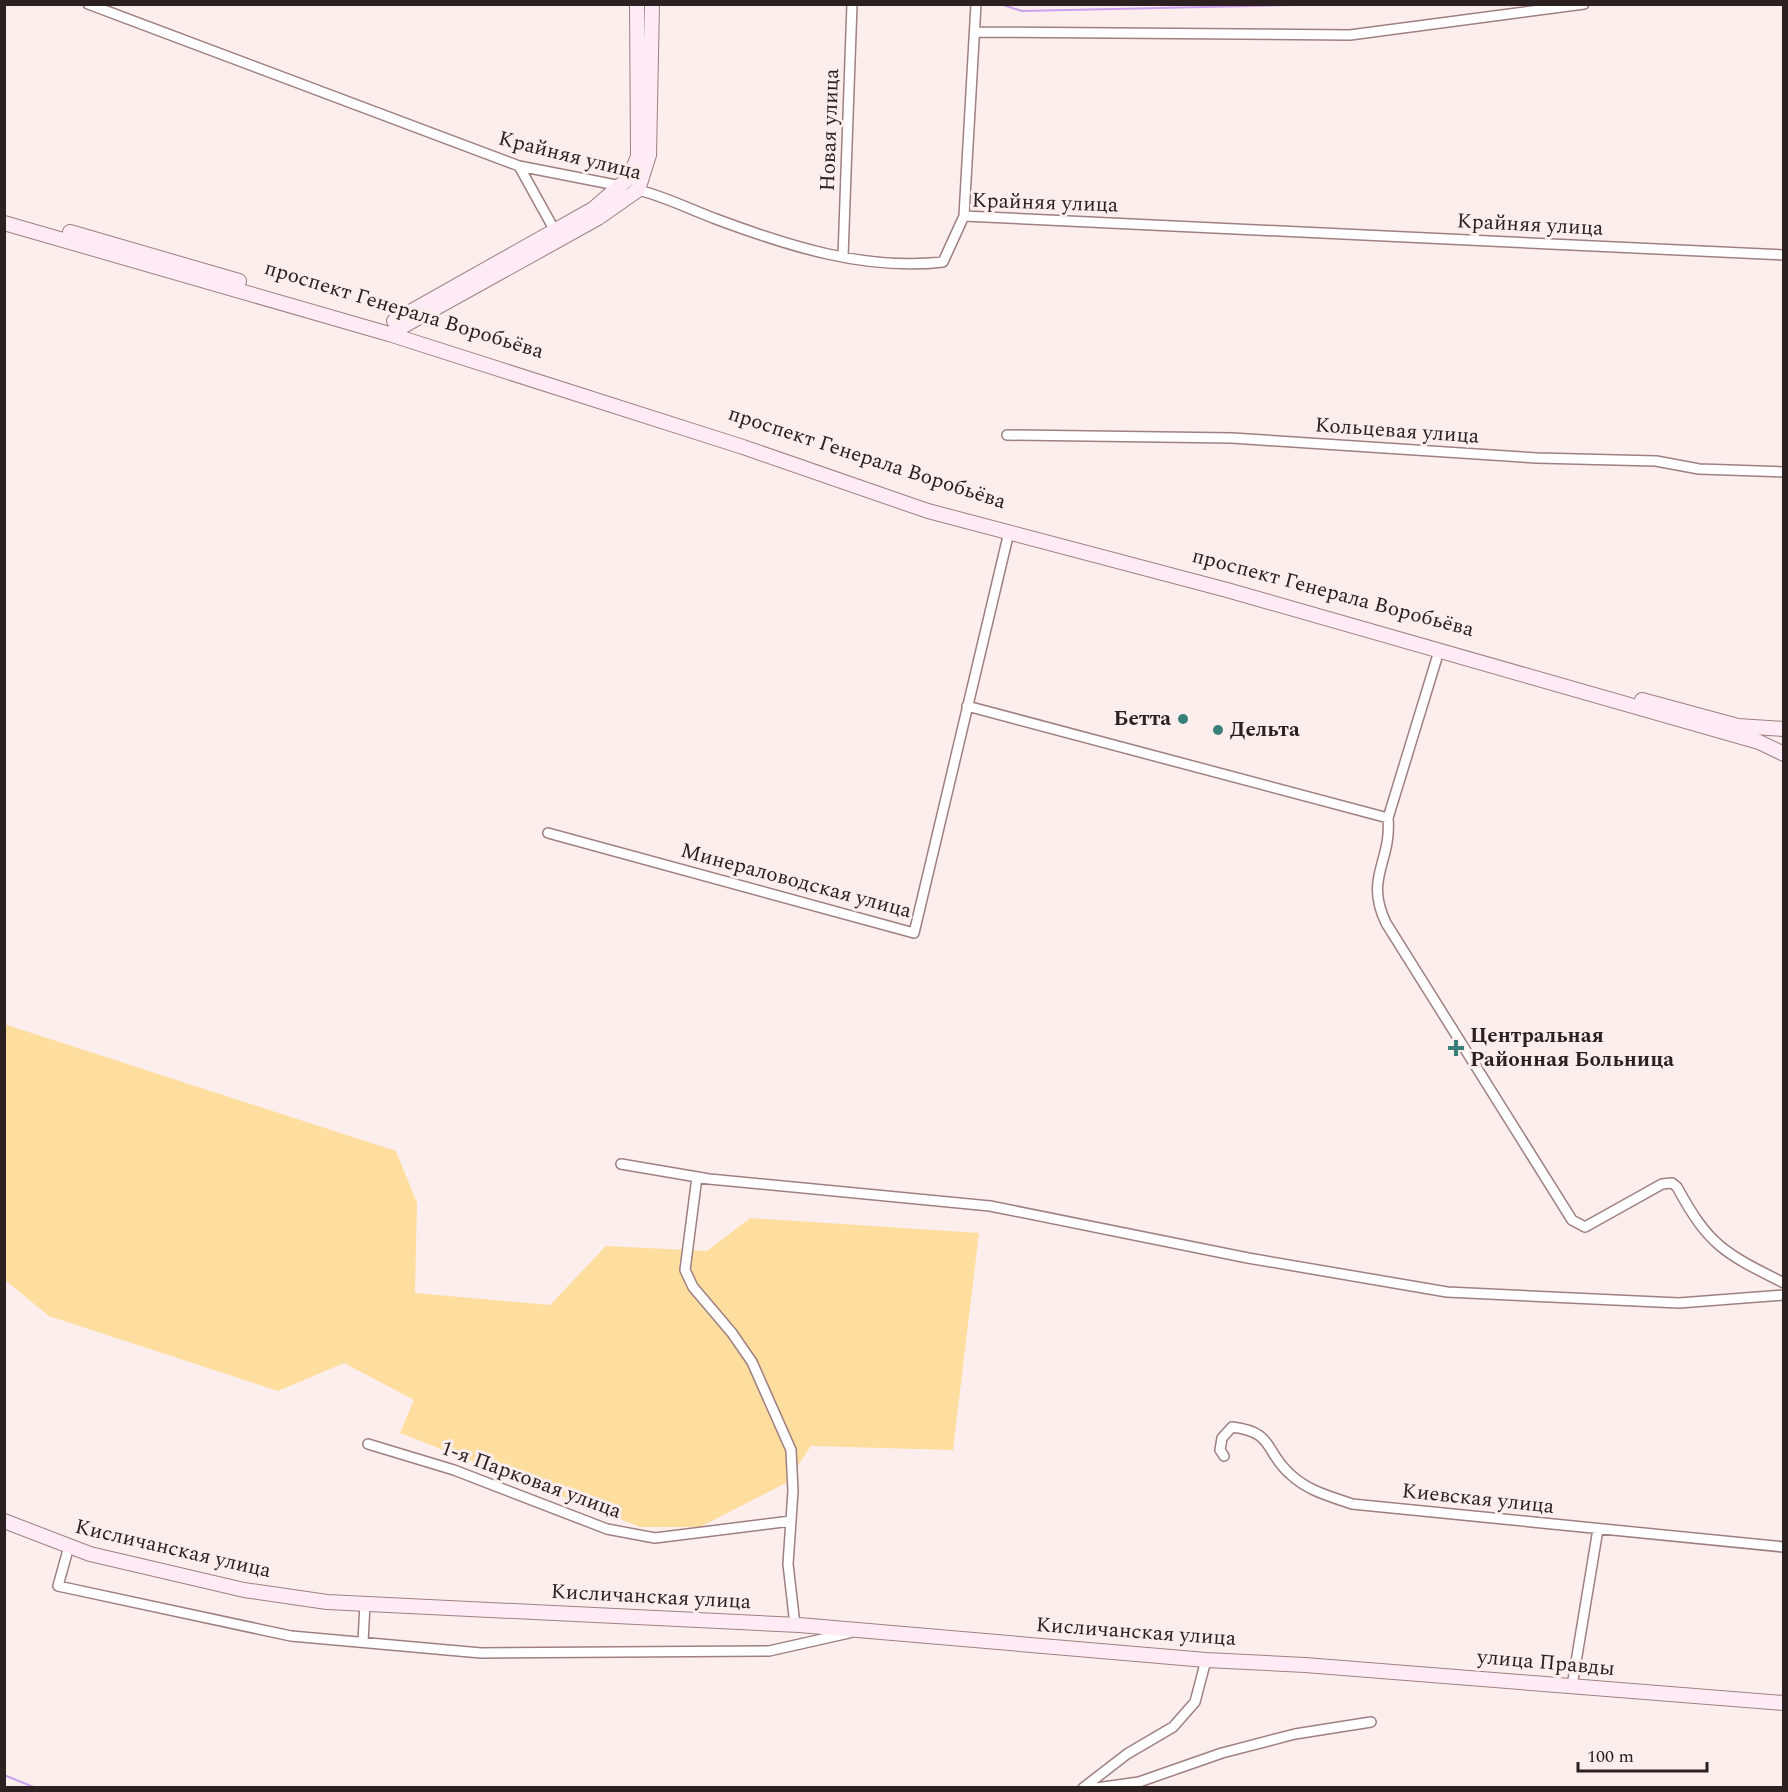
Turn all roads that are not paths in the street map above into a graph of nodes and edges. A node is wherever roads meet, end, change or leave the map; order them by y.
1 (88, 4) edge
2 (637, 4) edge
3 (652, 4) edge
4 (852, 4) edge
5 (976, 4) edge
6 (1584, 4) edge
7 (976, 32) junction
8 (519, 166) junction
9 (620, 186) junction
10 (638, 190) junction
11 (4, 214) edge
12 (964, 216) junction
13 (4, 223) edge
14 (555, 231) junction
15 (1784, 255) edge
16 (843, 257) junction
17 (390, 329) junction
18 (1007, 435) dead end
19 (1784, 472) edge
20 (1009, 532) junction
21 (1439, 651) junction
22 (967, 706) junction
23 (1720, 727) junction
24 (1784, 729) edge
25 (1784, 754) edge
26 (1388, 818) junction
27 (548, 833) dead end
28 (621, 1164) dead end
29 (697, 1177) junction
30 (1784, 1283) edge
31 (1784, 1295) edge
32 (368, 1444) dead end
33 (1224, 1456) dead end
34 (4, 1521) edge
35 (791, 1521) junction
36 (1598, 1529) junction
37 (69, 1546) junction
38 (1784, 1547) edge
39 (365, 1604) junction
40 (795, 1625) junction
41 (860, 1631) junction
42 (363, 1642) junction
43 (1206, 1660) junction
44 (1305, 1665) joint
45 (1572, 1686) junction
46 (1784, 1703) edge
47 (1371, 1722) dead end
48 (1083, 1788) edge
49 (1096, 1788) edge

1 - 8 street, Крайняя улица
2 - 9 main road
3 - 10 main road
4 - 16 street, Новая улица
5 - 7 street
6 - 7 street
7 - 12 street
8 - 9 street, Крайняя улица
8 - 14 street
9 - 10 street, Крайняя улица
9 - 14 main road
10 - 16 street, Крайняя улица
10 - 17 main road
11 - 17 main road, проспект Генерала Воробьёва
12 - 15 street, Крайняя улица
12 - 16 street, Крайняя улица
13 - 17 main road, проспект Генерала Воробьёва
14 - 17 main road
17 - 20 main road, проспект Генерала Воробьёва
17 - 23 main road, проспект Генерала Воробьёва
18 - 19 street, Кольцевая улица
20 - 21 main road, проспект Генерала Воробьёва
20 - 22 street, Минераловодская улица
21 - 23 main road, проспект Генерала Воробьёва
21 - 26 street
22 - 26 street
22 - 27 street, Минераловодская улица
23 - 24 main road
23 - 25 main road
26 - 30 street
28 - 29 street
29 - 31 street
29 - 35 street
32 - 35 street, 1-я Парковая улица
33 - 36 street, Киевская улица
34 - 37 main road, Кисличанская улица
35 - 40 street
36 - 38 street, Киевская улица
36 - 45 street
37 - 39 main road, Кисличанская улица
37 - 42 street
39 - 40 main road, Кисличанская улица
39 - 42 street
40 - 41 main road, Кисличанская улица
41 - 42 street
41 - 43 main road, Кисличанская улица
43 - 44 main road, Кисличанская улица
43 - 48 street
44 - 45 main road, улица Правды
45 - 46 main road, улица Правды
47 - 49 street

